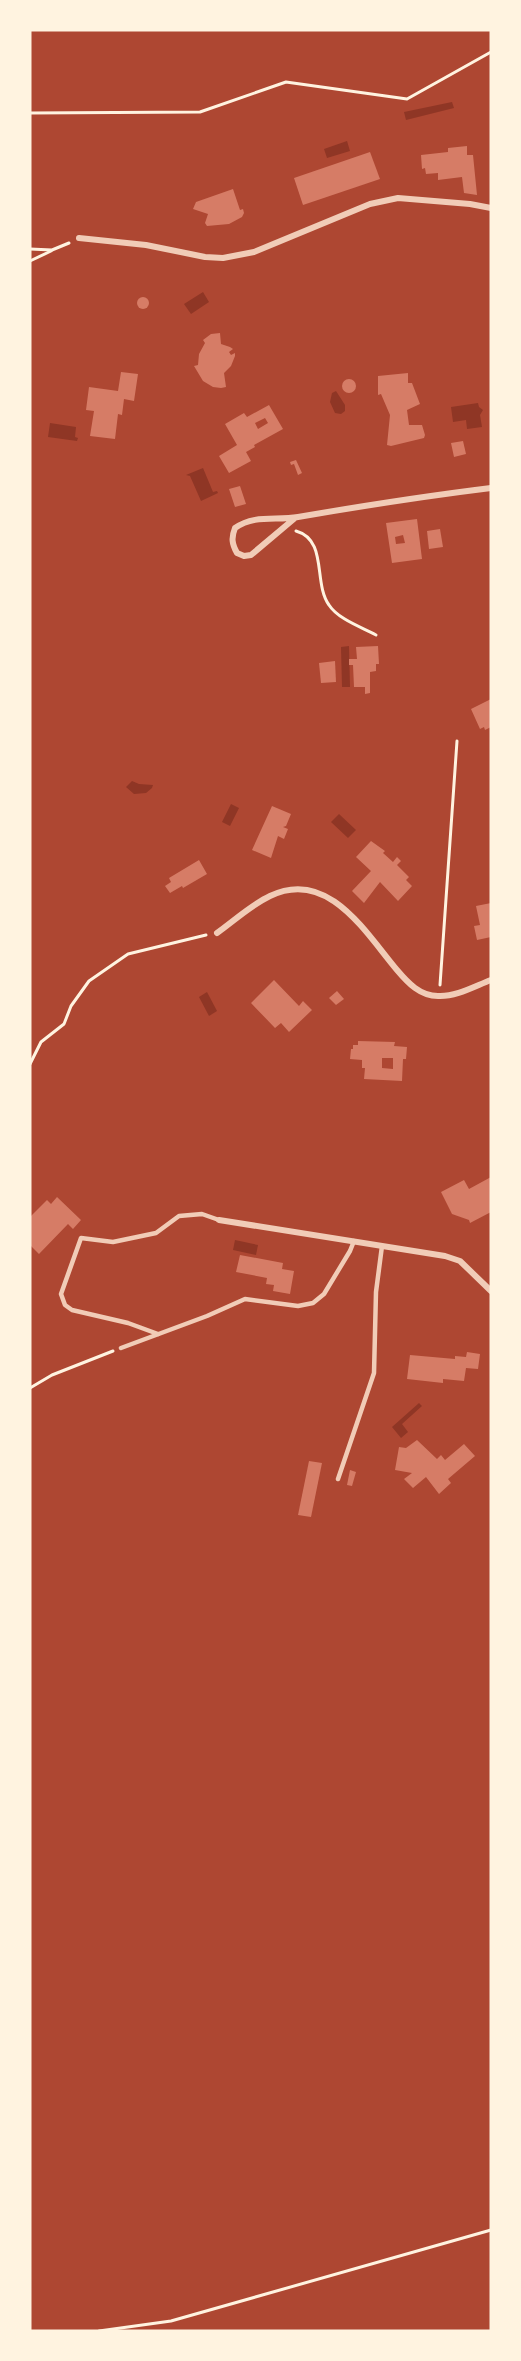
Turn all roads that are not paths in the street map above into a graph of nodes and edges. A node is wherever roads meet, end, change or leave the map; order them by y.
1 (491, 208) edge
2 (79, 238) road end
3 (491, 488) edge
4 (295, 518) junction
5 (217, 933) road end
6 (491, 980) edge
7 (219, 1220) joint
8 (354, 1241) junction
9 (382, 1246) junction
10 (491, 1291) edge
11 (158, 1334) junction
12 (121, 1348) road end
13 (338, 1479) dead end

1 - 2 street
3 - 4 street
4 - 4 street
5 - 6 street
7 - 8 street
7 - 11 lane
8 - 9 street
8 - 11 lane
9 - 10 street
9 - 13 lane
11 - 12 lane

